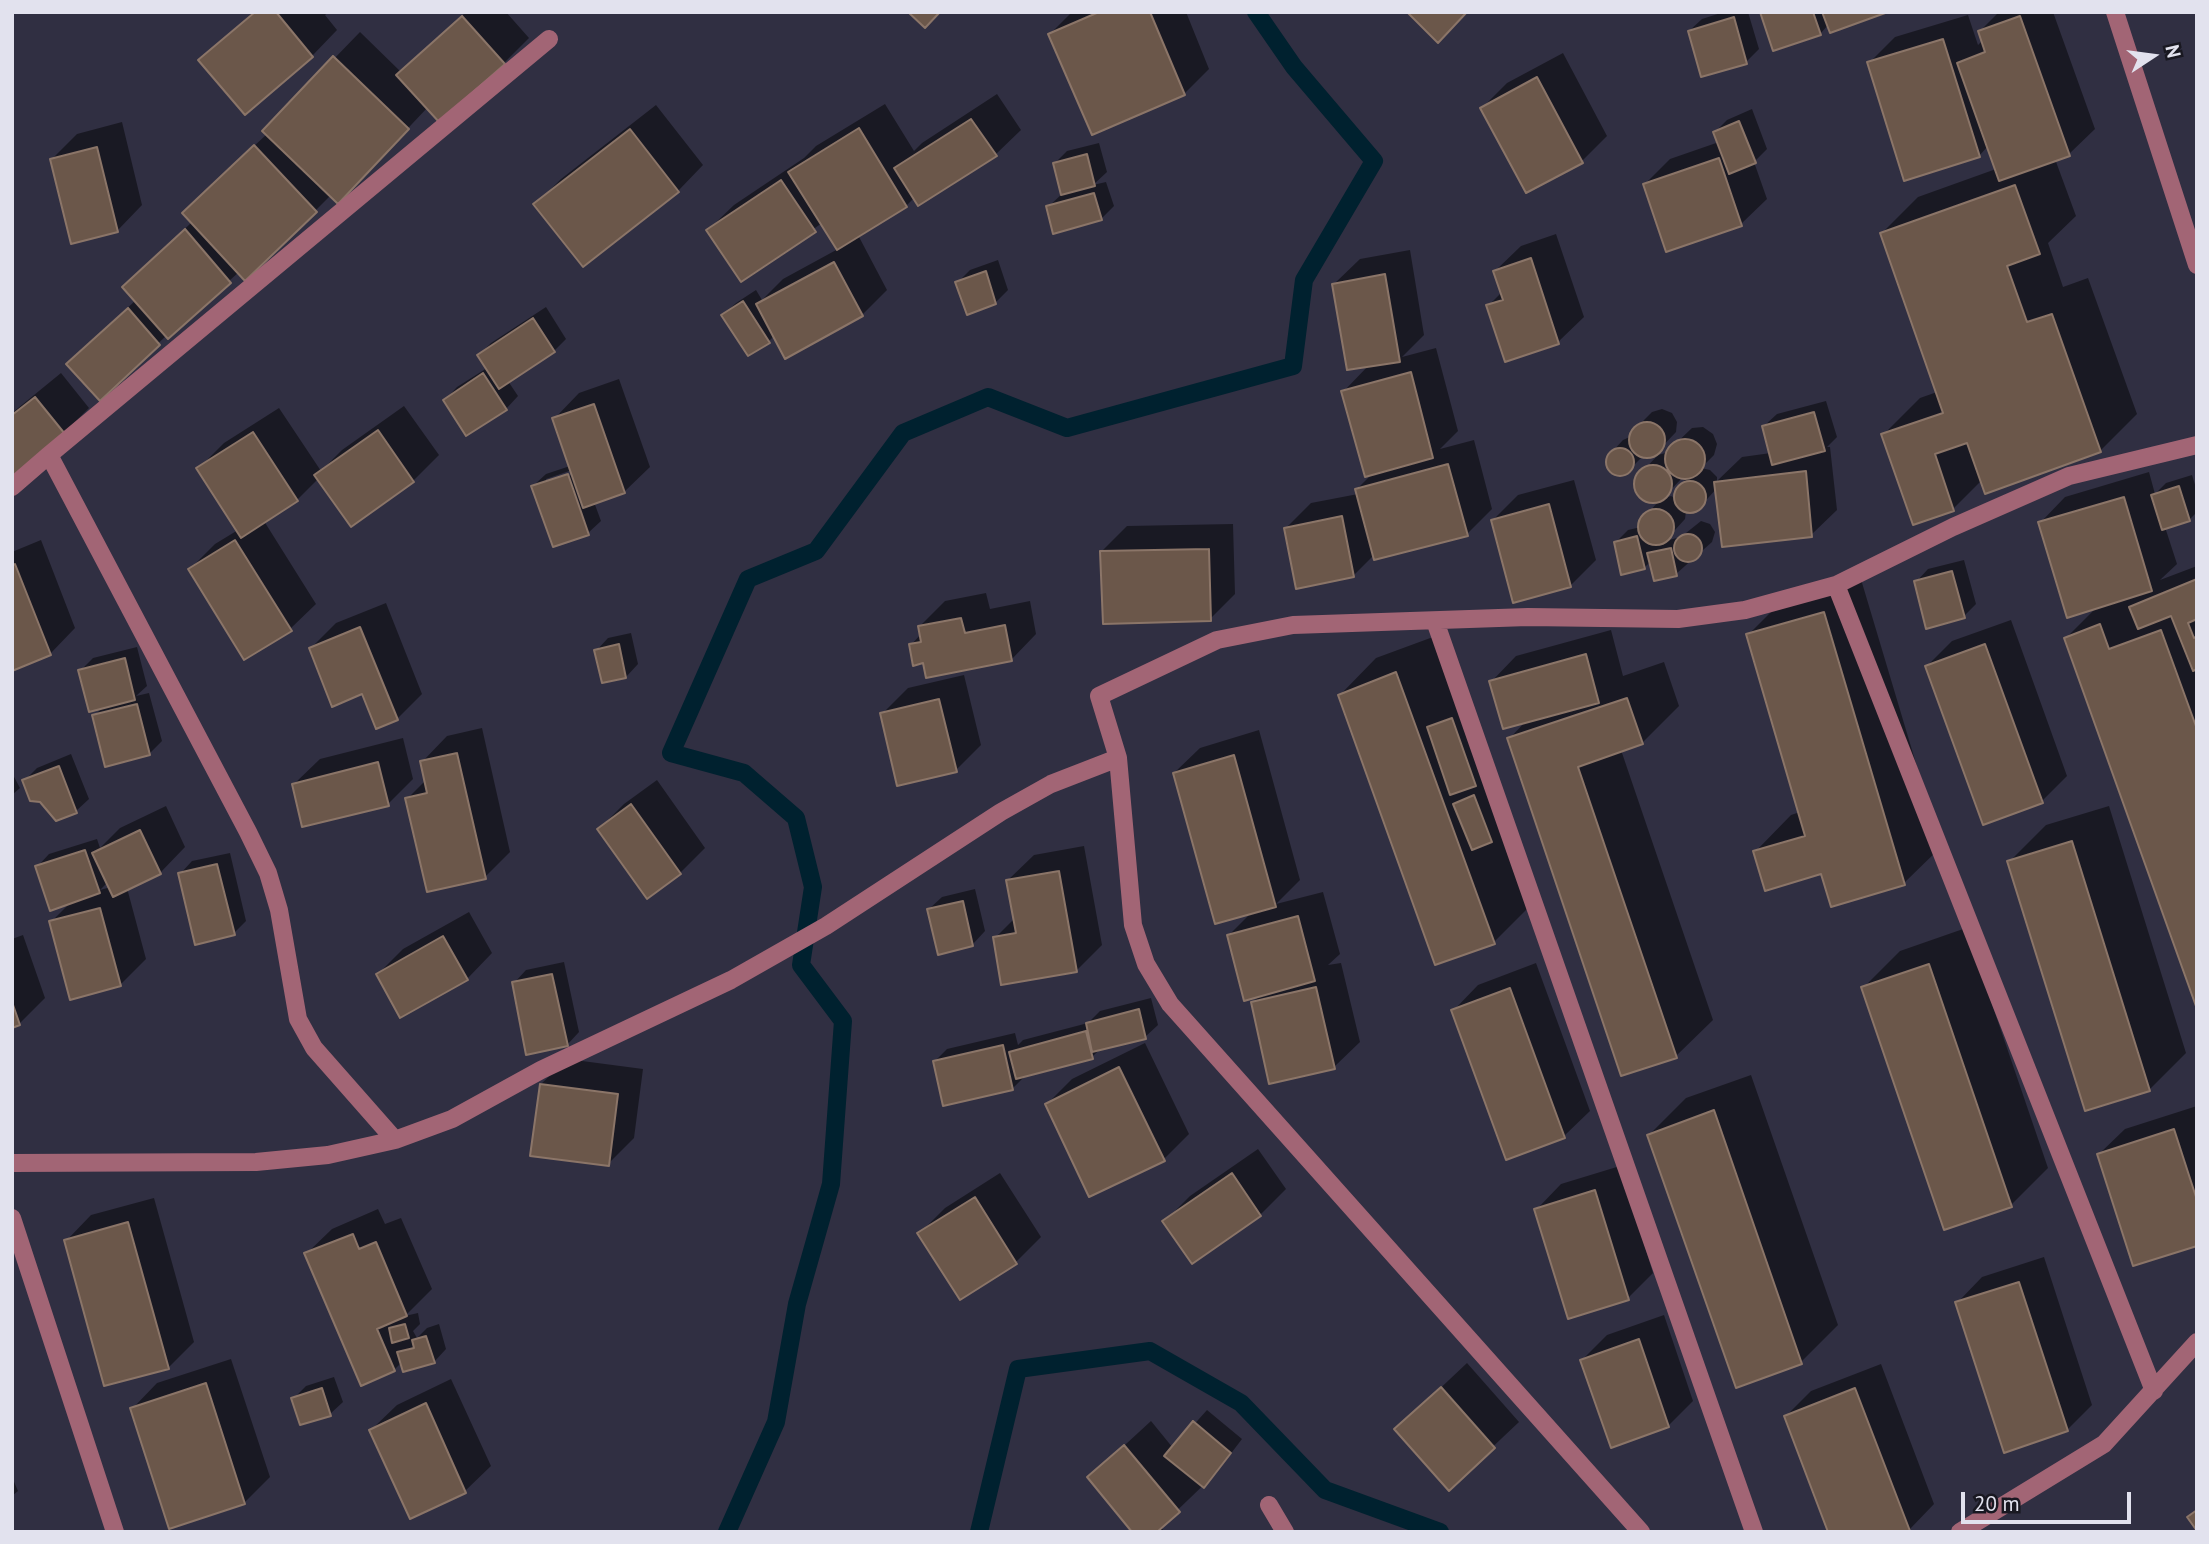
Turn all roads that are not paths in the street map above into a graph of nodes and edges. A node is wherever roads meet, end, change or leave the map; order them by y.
1 (2115, 12) edge
2 (549, 39) dead end
3 (2197, 265) edge
4 (2197, 445) edge
5 (49, 455) junction
6 (12, 487) edge
7 (1836, 585) junction
8 (1435, 621) junction
9 (1118, 758) junction
10 (395, 1140) junction
11 (12, 1163) edge
12 (12, 1218) edge
13 (2197, 1342) edge
14 (2154, 1391) junction
15 (1269, 1505) dead end
16 (115, 1532) edge
17 (1285, 1532) edge
18 (1641, 1532) edge
19 (1754, 1532) edge
20 (1961, 1532) edge

1 - 3 street
2 - 5 street
4 - 7 street
5 - 6 street
5 - 10 street
7 - 8 street
7 - 14 street
8 - 9 street
8 - 19 street
9 - 10 street
9 - 18 street
10 - 11 street
12 - 16 street
13 - 14 street
14 - 20 street
15 - 17 street

